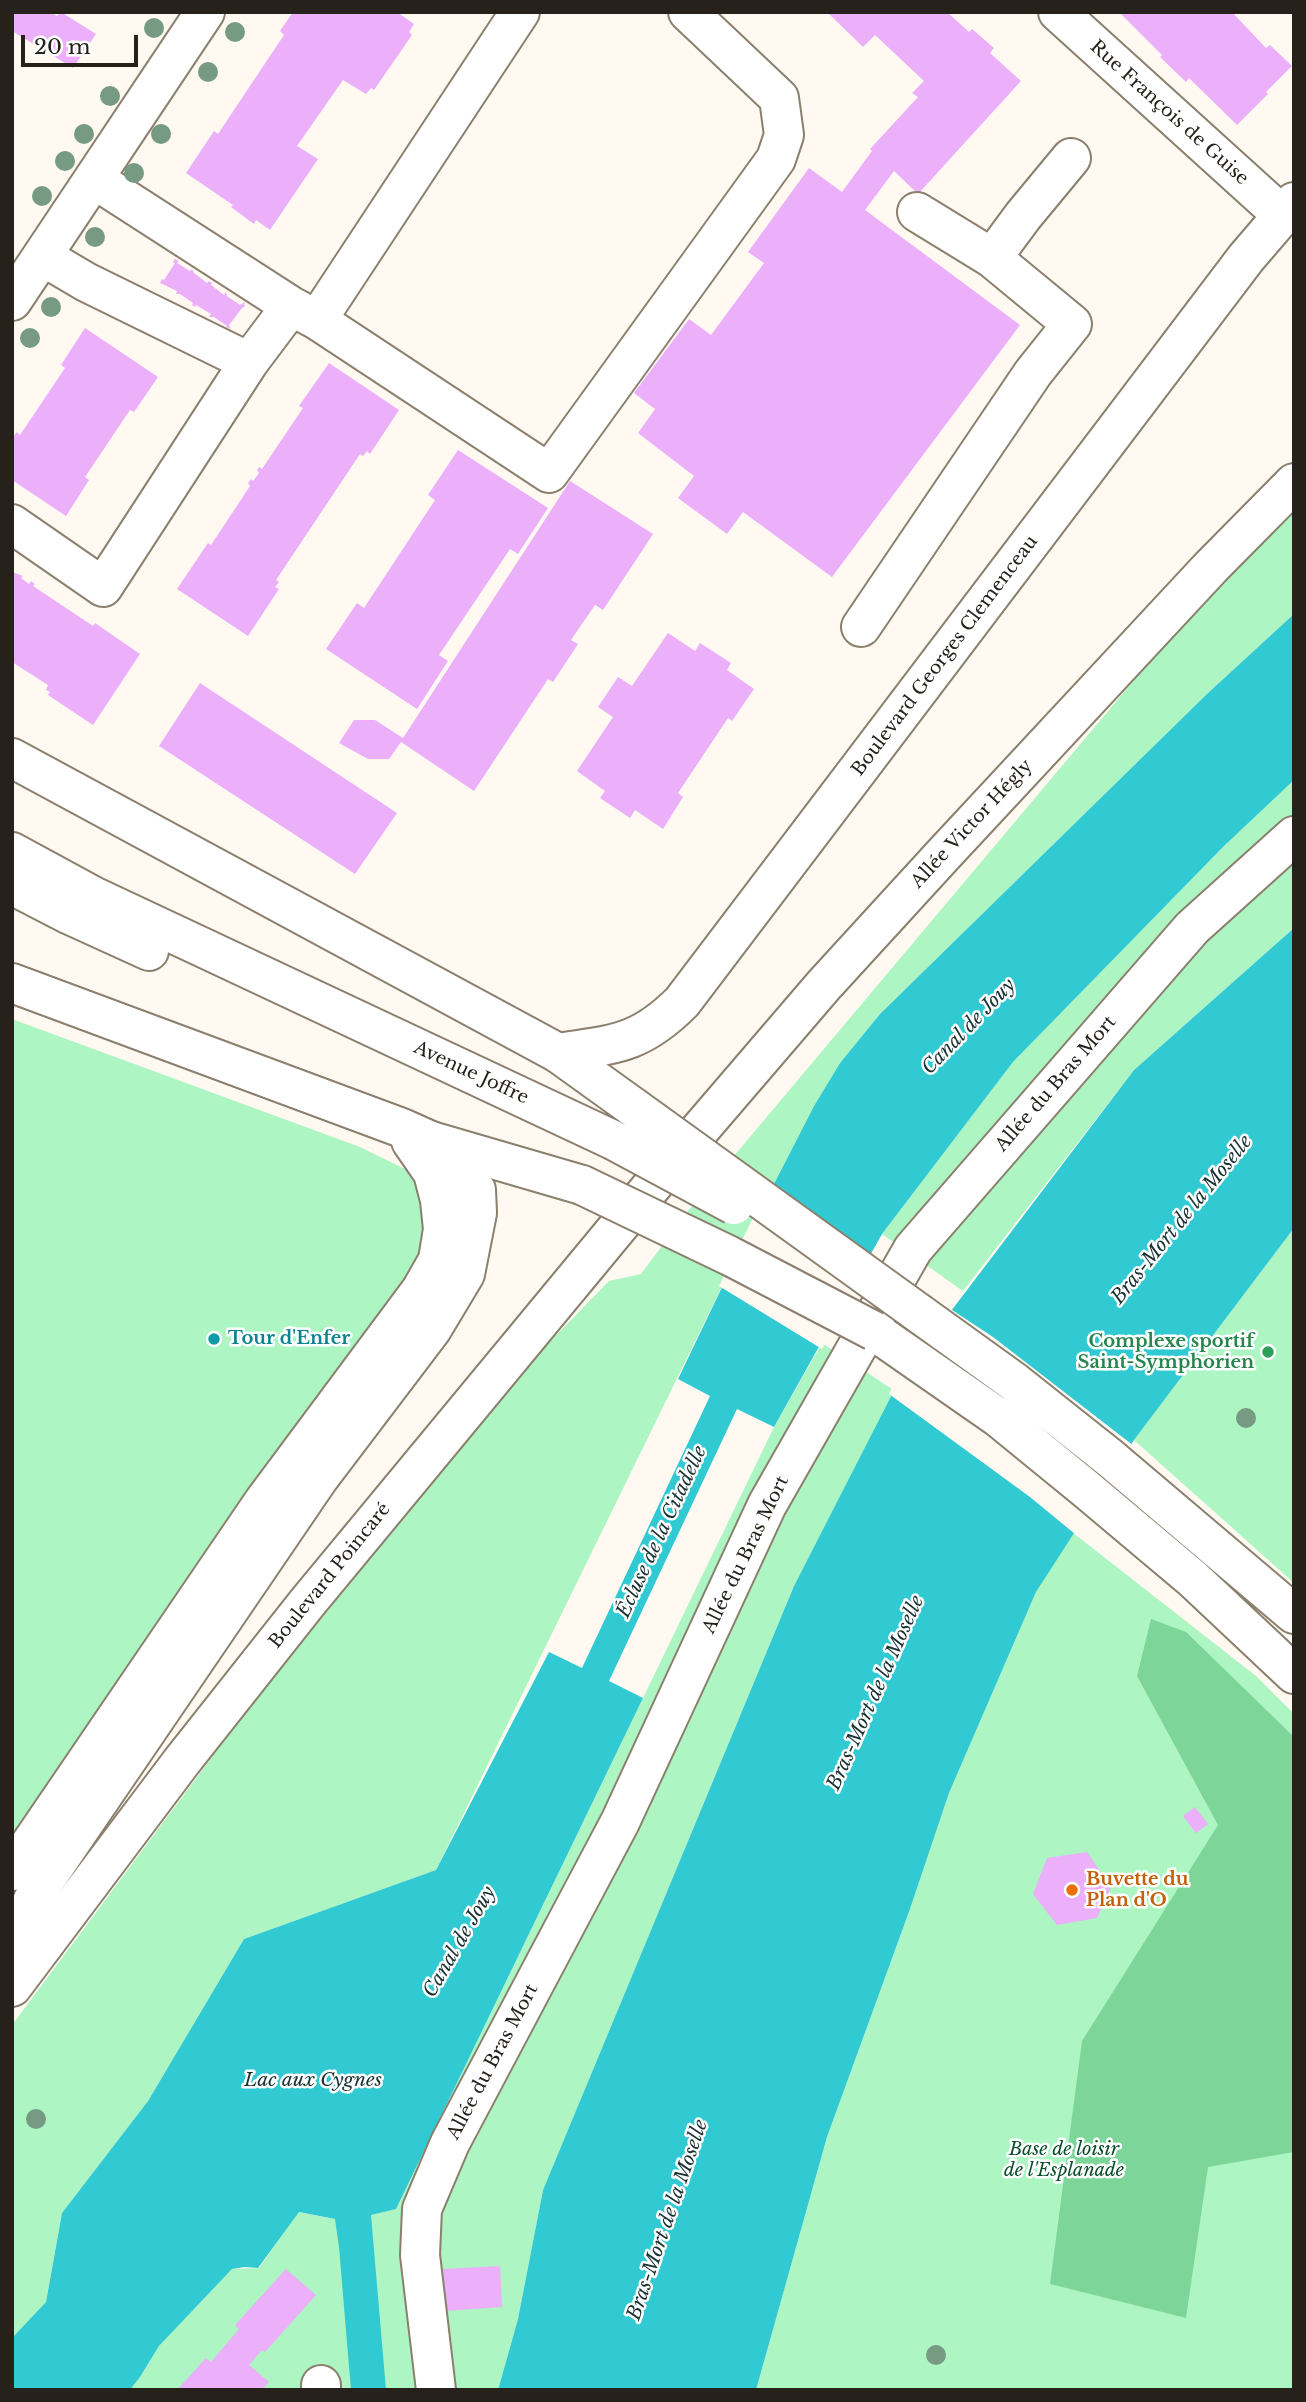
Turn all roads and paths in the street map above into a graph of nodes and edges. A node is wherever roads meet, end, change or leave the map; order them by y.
1 (205, 12) edge
2 (520, 12) edge
3 (688, 12) edge
4 (1058, 12) edge
5 (1071, 158) dead end
6 (94, 179) junction
7 (1288, 208) edge
8 (917, 212) dead end
9 (42, 257) junction
10 (992, 258) junction
11 (12, 301) edge
12 (304, 313) junction
13 (249, 362) junction
14 (1294, 483) edge
15 (12, 524) edge
16 (861, 627) dead end
17 (12, 758) edge
18 (1294, 836) edge
19 (12, 852) edge
20 (12, 885) edge
21 (12, 983) edge
22 (558, 1053) junction
23 (416, 1135) junction
24 (599, 1161) junction
25 (661, 1175) joint
26 (920, 1314) junction
27 (1294, 1614) edge
28 (1294, 1674) edge
29 (12, 1871) edge
30 (12, 1942) edge
31 (12, 1987) edge
32 (436, 2390) edge

1 - 6 main road
2 - 12 main road
3 - 12 main road
4 - 7 main road, Rue François de Guise
5 - 10 main road
6 - 9 main road
6 - 12 main road
7 - 22 main road, Boulevard Georges Clemenceau
8 - 10 main road
9 - 11 main road
9 - 13 main road
10 - 16 main road
12 - 13 main road
13 - 15 main road
14 - 25 main road, Allée Victor Hégly
17 - 22 main road
18 - 32 main road, Allée du Bras Mort
19 - 24 main road, Avenue Joffre
20 - 24 main road, Avenue Joffre
21 - 23 main road
22 - 26 main road, bridge
23 - 24 main road
23 - 29 main road
23 - 30 main road
24 - 26 main road, Avenue Joffre, bridge
24 - 28 main road, bridge
25 - 31 main road, Boulevard Poincaré
26 - 27 main road

